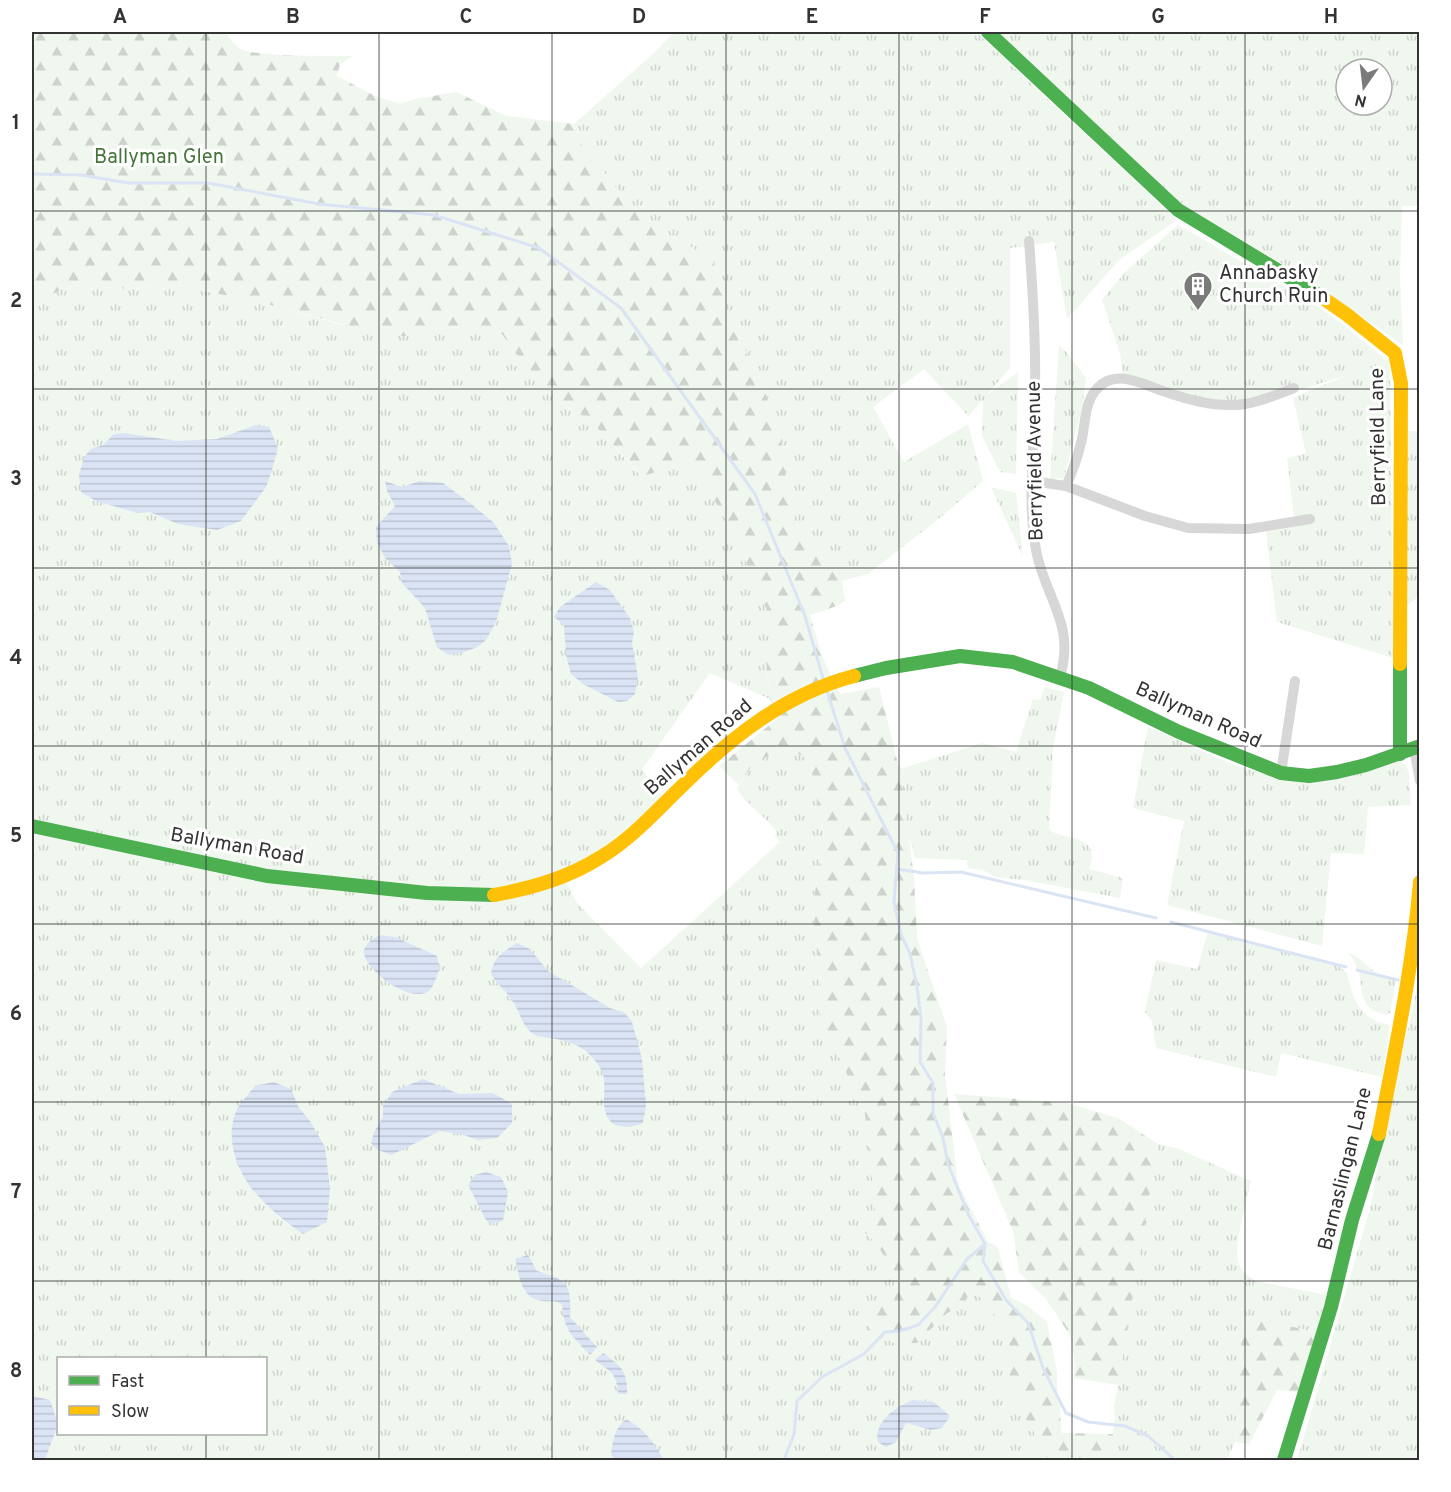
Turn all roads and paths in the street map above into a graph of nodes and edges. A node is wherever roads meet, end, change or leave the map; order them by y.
1 (988, 32) edge
2 (1029, 241) dead end
3 (1294, 388) dead end
4 (1032, 481) junction
5 (1066, 486) junction
6 (1310, 519) dead end
7 (1060, 677) junction
8 (1295, 681) dead end
9 (1417, 747) edge
10 (1400, 754) junction
11 (1281, 773) junction
12 (1419, 781) edge
13 (32, 826) edge
14 (1419, 882) edge
15 (1284, 1461) edge

1 - 10 street, Berryfield Lane
2 - 4 street, Berryfield Avenue
3 - 5 street
4 - 5 street
4 - 7 street, Berryfield Avenue
5 - 6 street
7 - 11 street, Ballyman Road
7 - 13 street, Ballyman Road
8 - 11 street
9 - 10 street, Ballyman Road
9 - 12 street
10 - 11 street, Ballyman Road
14 - 15 street, Barnaslingan Lane

